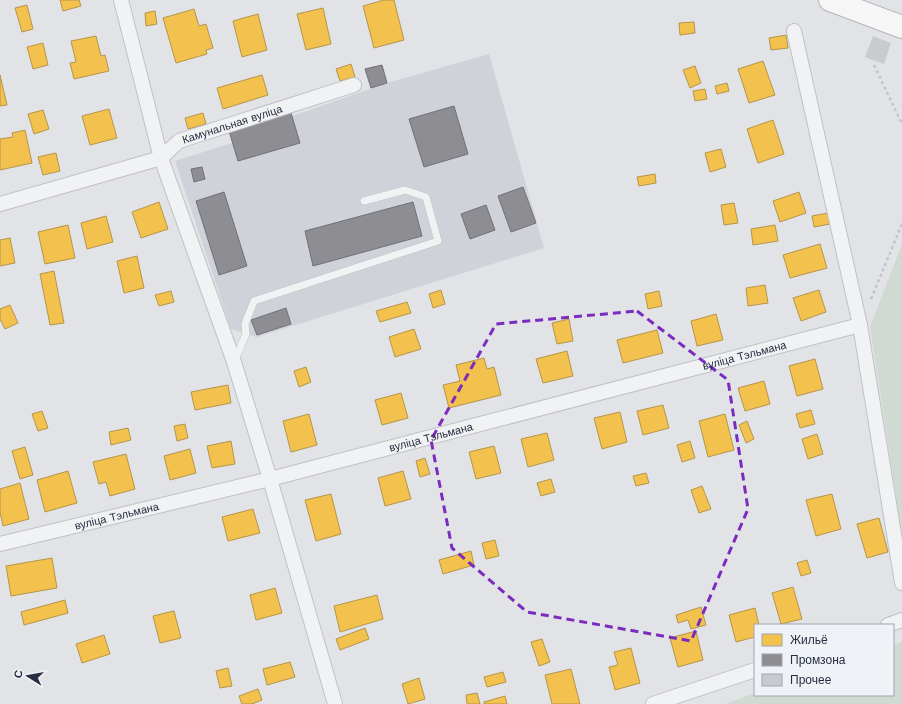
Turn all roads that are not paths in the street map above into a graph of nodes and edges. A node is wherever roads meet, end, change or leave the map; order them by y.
1 (121, 0) edge
2 (830, 0) edge
3 (902, 28) edge
4 (794, 31) dead end
5 (354, 85) dead end
6 (161, 158) junction
7 (364, 201) dead end
8 (0, 204) edge
9 (860, 325) junction
10 (234, 362) junction
11 (270, 479) junction
12 (0, 544) edge
13 (902, 583) edge
14 (902, 620) edge
15 (891, 624) edge
16 (754, 670) edge
17 (335, 704) edge
18 (653, 704) edge

1 - 6 street
2 - 3 highway
4 - 9 street
5 - 6 street, Камунальная вуліца
6 - 8 street, Камунальная вуліца
6 - 10 street
7 - 10 lane
9 - 11 street, вуліца Тэльмана
9 - 13 street
10 - 11 street
11 - 12 street, вуліца Тэльмана
11 - 17 street
14 - 15 street
16 - 18 street

